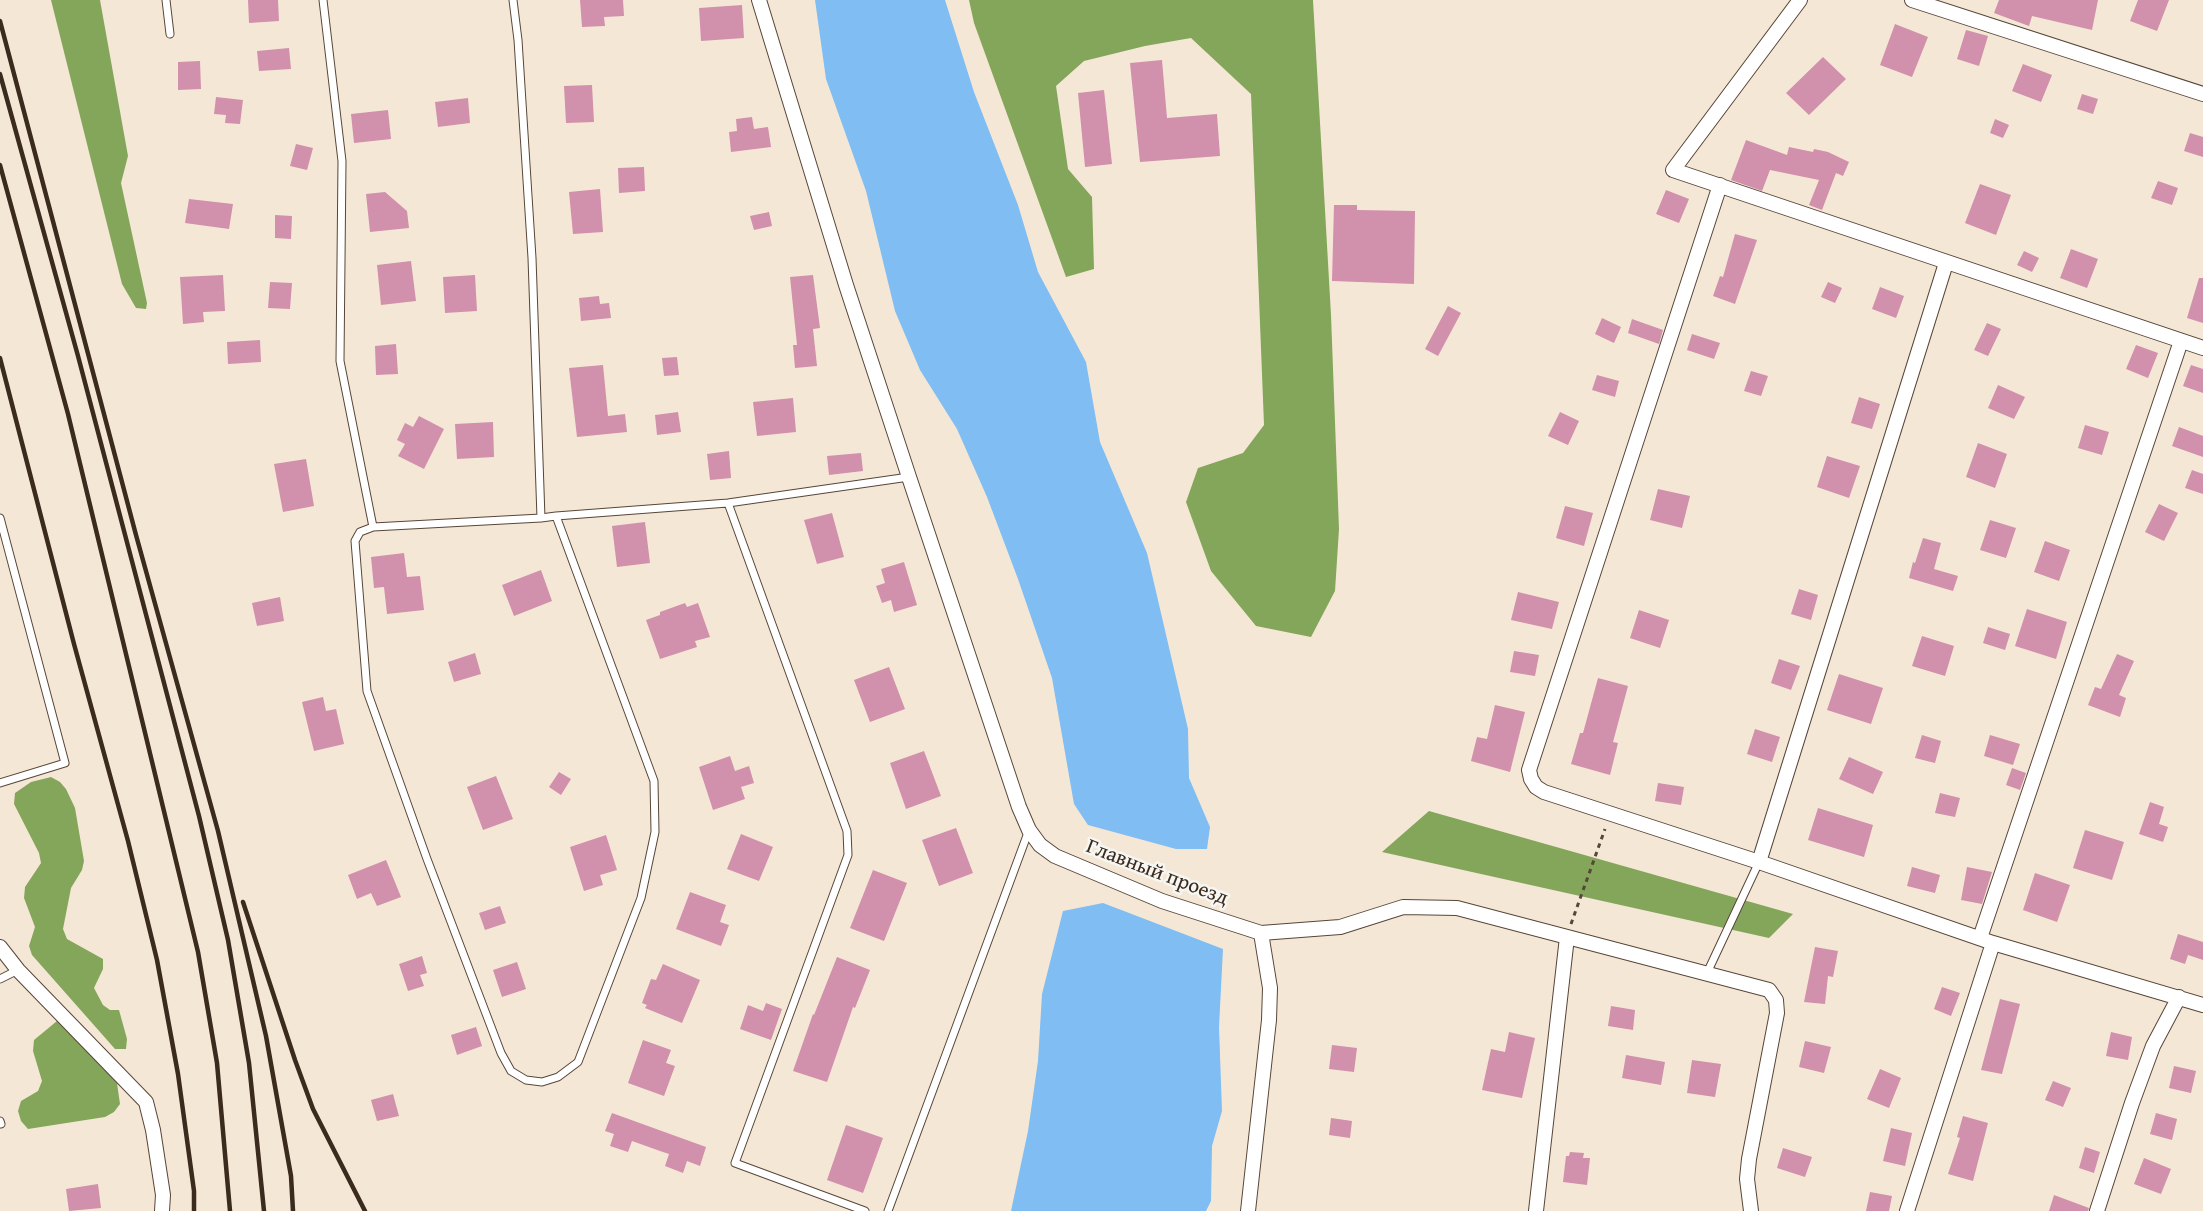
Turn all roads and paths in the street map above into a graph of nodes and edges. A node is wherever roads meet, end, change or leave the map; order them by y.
1 (166, 0) edge
2 (323, 0) edge
3 (513, 0) edge
4 (759, 0) edge
5 (1800, 0) edge
6 (1912, 0) edge
7 (170, 34) dead end
8 (2203, 94) edge
9 (1720, 185) junction
10 (1946, 262) junction
11 (2181, 341) junction
12 (2203, 348) edge
13 (909, 477) junction
14 (728, 503) junction
15 (556, 516) junction
16 (0, 518) edge
17 (540, 518) junction
18 (373, 527) junction
19 (0, 783) edge
20 (1610, 813) junction
21 (1029, 830) junction
22 (1759, 862) junction
23 (1261, 933) junction
24 (1567, 937) junction
25 (1986, 940) junction
26 (0, 947) edge
27 (18, 970) junction
28 (1707, 973) junction
29 (0, 979) edge
30 (2178, 998) junction
31 (2203, 1003) edge
32 (162, 1211) edge
33 (866, 1211) edge
34 (888, 1211) edge
35 (1248, 1211) edge
36 (1536, 1211) edge
37 (1751, 1211) edge
38 (1907, 1211) edge
39 (2097, 1211) edge

1 - 7 lane
2 - 18 lane
3 - 17 lane
4 - 13 street
5 - 9 street
6 - 8 street
9 - 10 street
9 - 20 street
10 - 11 street
10 - 22 street
11 - 12 street
11 - 25 street
13 - 14 lane
13 - 21 street
14 - 15 lane
14 - 33 lane
15 - 17 lane
15 - 18 lane
16 - 19 lane
17 - 18 lane
20 - 22 street
20 - 24 path
21 - 23 street, Главный проезд
21 - 34 lane
22 - 25 street
22 - 28 lane
23 - 24 street
23 - 35 street
24 - 28 street
24 - 36 street
25 - 30 street
25 - 38 street
26 - 27 street
27 - 29 lane
27 - 32 street
28 - 37 street
30 - 31 street
30 - 39 street

